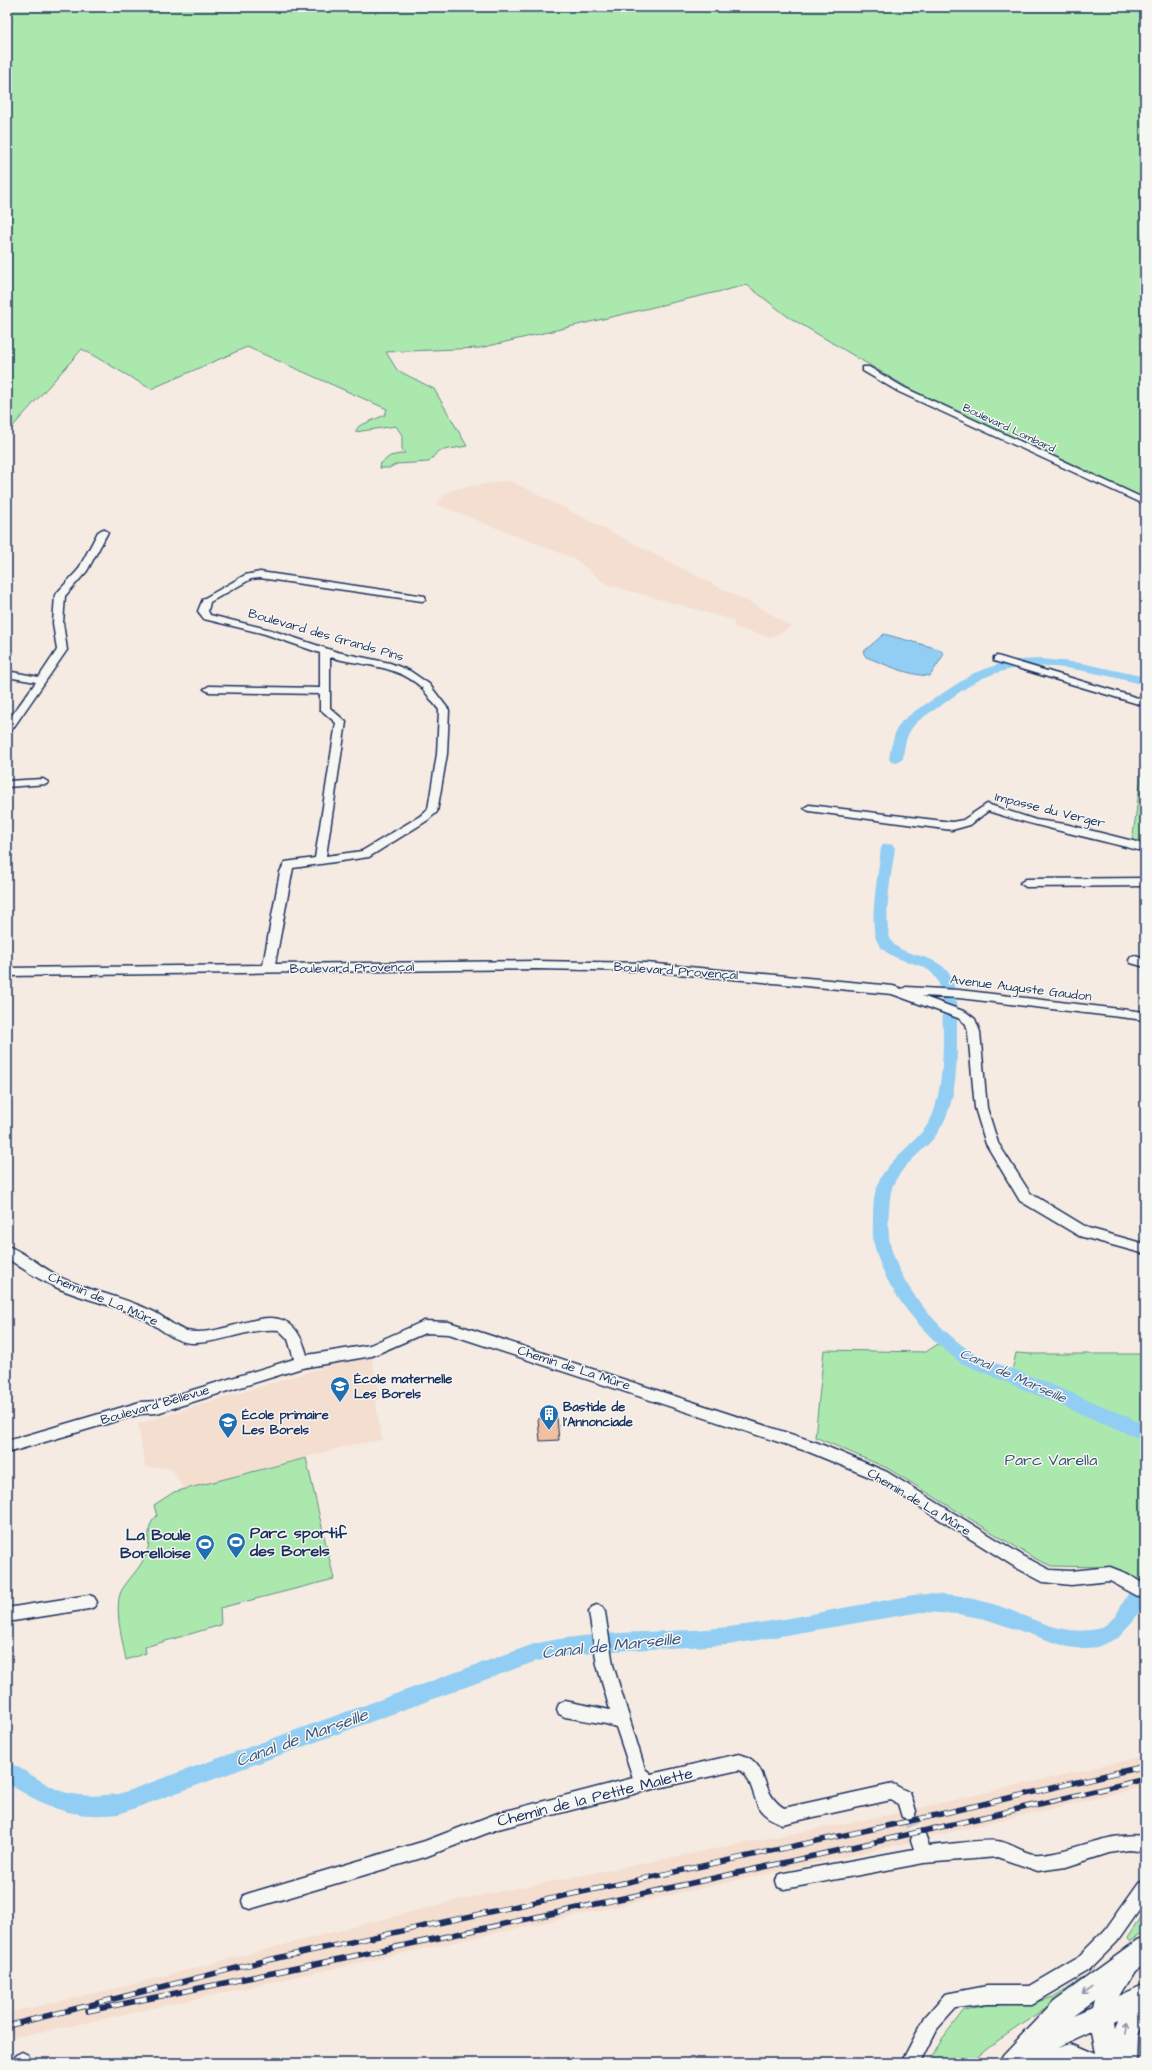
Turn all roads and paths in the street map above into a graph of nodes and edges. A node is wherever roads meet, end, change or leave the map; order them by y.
1 (866, 369) dead end
2 (1145, 502) edge
3 (103, 532) dead end
4 (422, 598) dead end
5 (325, 652) junction
6 (997, 658) dead end
7 (7, 674) edge
8 (42, 680) junction
9 (209, 689) dead end
10 (325, 691) junction
11 (1145, 703) edge
12 (12, 716) edge
13 (7, 729) edge
14 (43, 782) dead end
15 (7, 784) edge
16 (810, 808) dead end
17 (1145, 848) edge
18 (321, 861) junction
19 (1145, 882) edge
20 (1026, 883) dead end
21 (268, 969) junction
22 (7, 972) edge
23 (893, 990) joint
24 (933, 998) junction
25 (1145, 1016) edge
26 (1145, 1248) edge
27 (7, 1251) edge
28 (302, 1362) junction
29 (7, 1441) edge
30 (23, 1441) junction
31 (7, 1446) edge
32 (1145, 1593) edge
33 (89, 1602) dead end
34 (597, 1612) dead end
35 (7, 1615) edge
36 (565, 1709) dead end
37 (622, 1722) junction
38 (649, 1782) junction
39 (908, 1811) tunnel mouth
40 (1145, 1844) edge
41 (784, 1881) dead end
42 (1145, 1888) edge
43 (250, 1901) dead end
44 (1137, 1955) edge
45 (1144, 1997) edge
46 (1104, 2014) junction
47 (910, 2063) edge
48 (1011, 2063) edge
49 (1046, 2063) edge
50 (1090, 2063) edge
51 (1111, 2063) edge
52 (1125, 2063) edge

1 - 2 street, Boulevard Lombard
3 - 8 street
4 - 5 street, Boulevard des Grands Pins
5 - 10 street
5 - 18 street, Boulevard des Grands Pins
6 - 11 street
7 - 8 street
8 - 12 street
9 - 10 street
10 - 18 street
12 - 13 street
14 - 15 street
16 - 17 street, Impasse du Verger
18 - 21 street, Boulevard des Grands Pins
19 - 20 street
21 - 22 street, Boulevard Provençal
21 - 23 street, Boulevard Provençal
23 - 24 street, Avenue Auguste Gaudon
24 - 25 street, Avenue Auguste Gaudon
24 - 26 street
27 - 28 street, Chemin de La Mûre
28 - 30 street, Boulevard Bellevue
28 - 32 street, Chemin de La Mûre
29 - 30 street
30 - 31 street, Boulevard Bellevue
33 - 35 street
34 - 37 street
36 - 37 street
37 - 38 street
38 - 39 street, Chemin de la Petite Malette
38 - 43 street, Chemin de la Petite Malette
40 - 41 street
42 - 47 street
44 - 46 street
44 -> 48 street
45 - 46 street
52 -> 45 street
46 - 48 street
46 - 51 street
49 - 50 street

